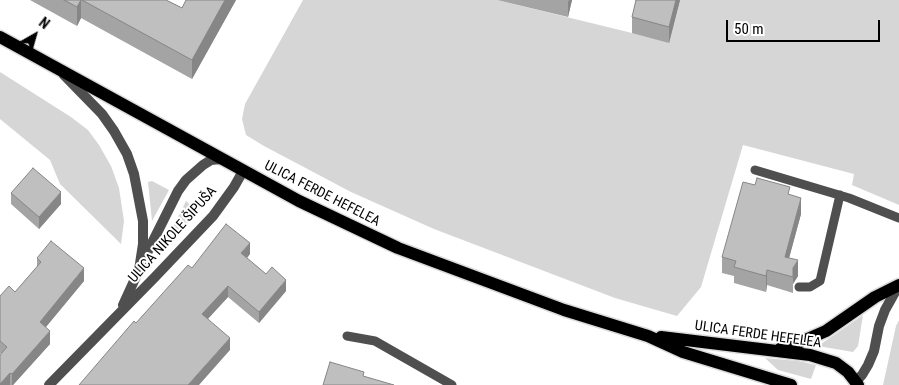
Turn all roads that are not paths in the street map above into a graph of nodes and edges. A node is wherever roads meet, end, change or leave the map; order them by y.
1 (0, 37) edge
2 (60, 71) junction
3 (222, 159) junction
4 (755, 170) dead end
5 (243, 171) junction
6 (840, 195) junction
7 (899, 218) edge
8 (138, 270) junction
9 (899, 285) edge
10 (799, 287) dead end
11 (119, 312) junction
12 (347, 336) dead end
13 (648, 336) junction
14 (773, 350) junction
15 (854, 384) edge
16 (49, 385) edge
17 (452, 385) edge
18 (790, 385) edge

1 - 2 main road, ULICA FERDE HEFELEA
2 - 3 main road, ULICA FERDE HEFELEA
2 - 8 street, ULICA NIKOLE ŠIPUŠA
3 - 5 main road, ULICA FERDE HEFELEA
3 - 8 street, ULICA NIKOLE ŠIPUŠA
4 - 6 lane
5 - 11 street, ULICA NIKOLE ŠIPUŠA
5 - 13 main road, ULICA FERDE HEFELEA
6 - 7 lane
6 - 10 lane
8 - 11 street, ULICA NIKOLE ŠIPUŠA
9 - 14 main road
9 - 15 street
11 - 16 street, ULICA NIKOLE ŠIPUŠA
12 - 17 lane
13 - 14 main road, ULICA FERDE HEFELEA
13 - 18 main road, ULICA FERDE HEFELEA
14 - 15 main road, ULICA FERDE HEFELEA

